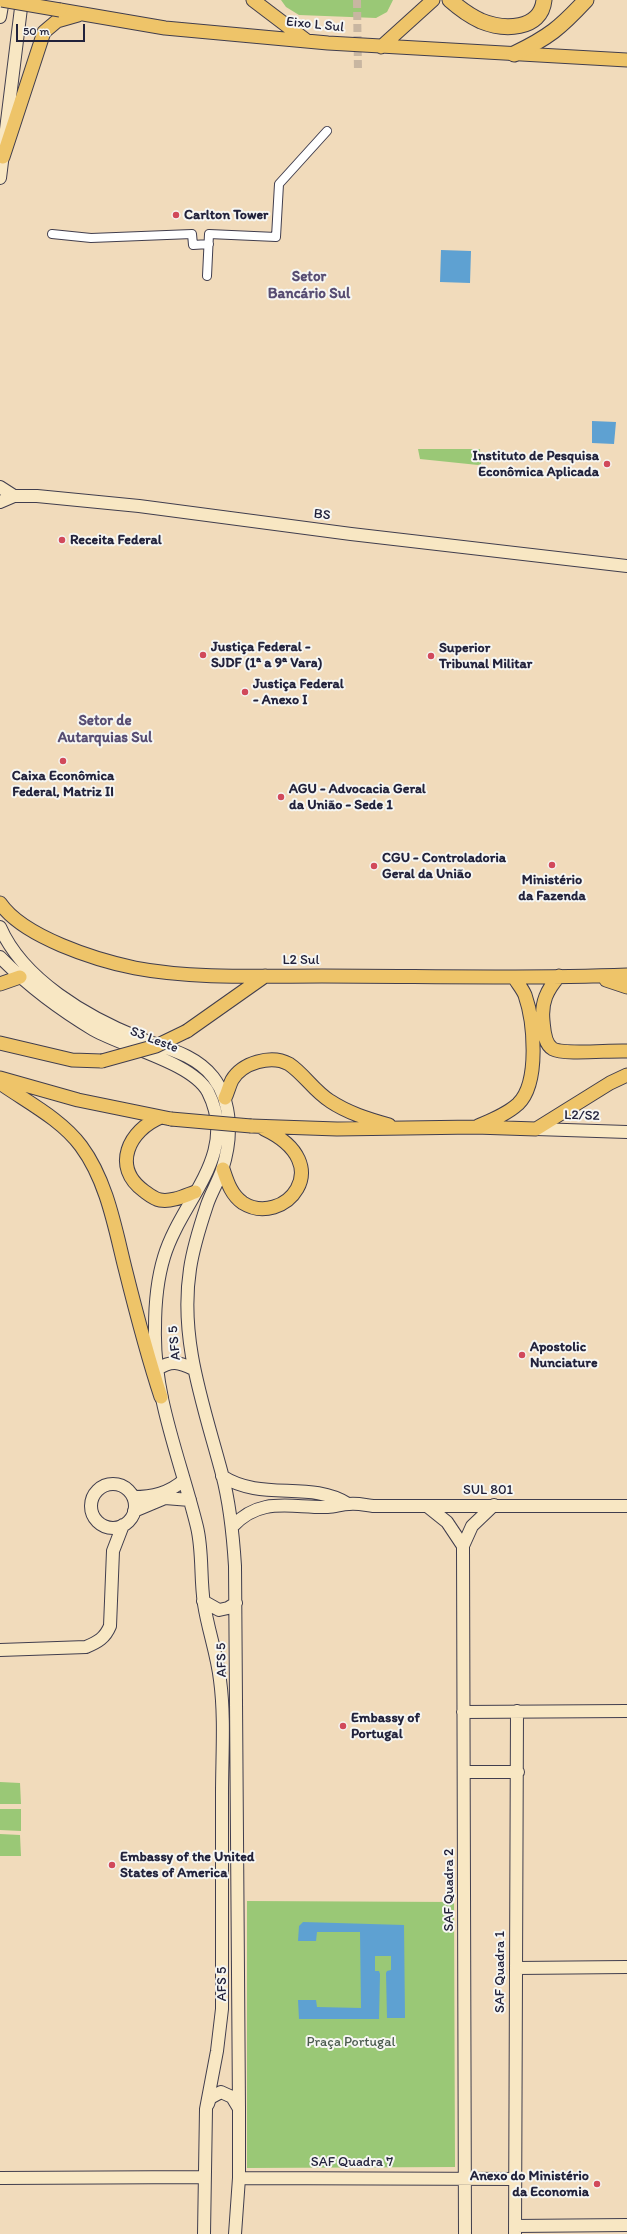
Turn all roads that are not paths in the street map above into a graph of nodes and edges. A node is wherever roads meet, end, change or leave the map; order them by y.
1 (3, 0) edge
2 (22, 0) edge
3 (253, 0) edge
4 (433, 0) edge
5 (450, 0) edge
6 (544, 0) edge
7 (586, 0) edge
8 (86, 13) junction
9 (0, 17) edge
10 (307, 41) junction
11 (381, 47) junction
12 (514, 54) junction
13 (627, 60) edge
14 (327, 131) dead end
15 (2, 157) junction
16 (0, 178) edge
17 (52, 234) dead end
18 (209, 244) junction
19 (207, 276) dead end
20 (0, 487) edge
21 (14, 496) junction
22 (0, 502) edge
23 (627, 566) edge
24 (0, 903) edge
25 (0, 926) edge
26 (0, 957) edge
27 (265, 976) junction
28 (559, 976) junction
29 (627, 976) edge
30 (20, 977) junction
31 (514, 977) junction
32 (595, 977) junction
33 (0, 984) edge
34 (627, 986) edge
35 (0, 1043) edge
36 (627, 1046) edge
37 (614, 1050) junction
38 (627, 1051) edge
39 (627, 1075) edge
40 (0, 1078) edge
41 (0, 1083) edge
42 (225, 1098) junction
43 (166, 1118) junction
44 (255, 1126) junction
45 (475, 1127) junction
46 (403, 1129) junction
47 (536, 1129) junction
48 (610, 1132) junction
49 (627, 1132) edge
50 (627, 1140) edge
51 (223, 1169) junction
52 (195, 1192) junction
53 (158, 1369) junction
54 (193, 1369) junction
55 (161, 1397) junction
56 (222, 1476) junction
57 (184, 1480) junction
58 (298, 1492) junction
59 (133, 1497) junction
60 (190, 1500) junction
61 (348, 1504) junction
62 (494, 1505) junction
63 (297, 1506) junction
64 (427, 1506) junction
65 (627, 1506) edge
66 (134, 1511) junction
67 (100, 1523) junction
68 (124, 1525) junction
69 (233, 1526) junction
70 (463, 1546) junction
71 (113, 1551) junction
72 (203, 1601) junction
73 (236, 1602) junction
74 (0, 1650) edge
75 (517, 1711) junction
76 (627, 1711) edge
77 (463, 1712) junction
78 (464, 1772) junction
79 (518, 1772) junction
80 (627, 1967) edge
81 (516, 1968) junction
82 (239, 2108) junction
83 (206, 2109) junction
84 (204, 2177) junction
85 (0, 2178) edge
86 (239, 2178) junction
87 (464, 2178) junction
88 (515, 2179) junction
89 (627, 2225) edge
90 (515, 2230) edge
91 (204, 2234) edge
92 (236, 2234) edge
93 (465, 2234) edge

1 - 8 main road, Eixo L Sul, bridge
1 - 9 street
2 - 15 street
3 - 10 main road
4 - 11 main road
5 - 6 highway
7 - 12 highway
8 - 10 main road, Eixo L Sul
8 - 15 main road
10 - 11 main road, Eixo L Sul
11 - 12 main road, Eixo L Sul
12 - 13 main road, Eixo L Sul
14 - 18 street
15 - 16 street
17 - 18 street
18 - 19 street
20 - 21 street
21 - 22 street, BS
21 - 23 street, BS
24 - 27 main road
25 - 42 street, S3 Leste
26 - 30 street, S3 Leste
27 - 31 main road, L2 Sul
27 - 35 main road, L2 Sul, bridge
28 - 31 main road, L2 Sul
28 - 32 main road, L2 Sul
28 - 37 main road
29 - 32 main road, L2 Sul
30 - 33 main road
30 - 52 street, S3 Leste
31 - 45 main road
32 - 34 main road
36 - 37 main road
37 - 38 main road
39 - 47 main road
40 - 43 main road
41 - 55 main road
42 - 46 main road
42 - 51 street, AFS 5
43 - 44 main road, bridge
43 - 52 main road
44 - 46 main road
44 - 51 main road
45 - 46 main road
45 - 47 main road
47 - 48 street, L2/S2
48 - 49 street, L2/S2
48 - 50 street
51 - 54 street, AFS 5
52 - 53 street, AFS 5
53 - 54 street
53 - 55 street, AFS 5
54 - 56 street, AFS 5
55 - 57 street, AFS 5
56 - 58 street, SUL 801
56 - 69 street, AFS 5
57 - 59 street
57 - 60 street, AFS 5
58 - 61 street, SUL 801
58 - 63 street
59 - 66 street
59 - 67 street
60 - 66 street
60 - 72 street, AFS 5
61 - 63 street, SUL 801
61 - 64 street, SUL 801
62 - 64 street, SUL 801
62 - 65 street, SUL 801
62 - 70 street, SAF Quadra 2
63 - 69 street, SUL 801
64 - 70 street
66 - 68 street
67 - 68 street
67 - 71 street
68 - 71 street
69 - 73 street, AFS 5
70 - 77 street, SAF Quadra 2
71 - 74 street
72 - 73 street
72 - 83 street, AFS 5
73 - 82 street, AFS 5
75 - 76 street
75 - 77 street
75 - 79 street, SAF Quadra 1
77 - 78 street, SAF Quadra 2
78 - 79 street
78 - 87 street, SAF Quadra 2
79 - 81 street, SAF Quadra 1
80 - 81 street
81 - 88 street, SAF Quadra 1
82 - 83 street
82 - 86 street, AFS 5
83 - 84 street, AFS 5
84 - 85 street
84 - 91 street, AFS 5
86 - 87 street, SAF Quadra 7
86 - 92 street, AFS 5
87 - 88 street, SAF Quadra 7
87 - 93 street, SAF Quadra 2
88 - 90 street, SAF Quadra 1
89 - 90 street

